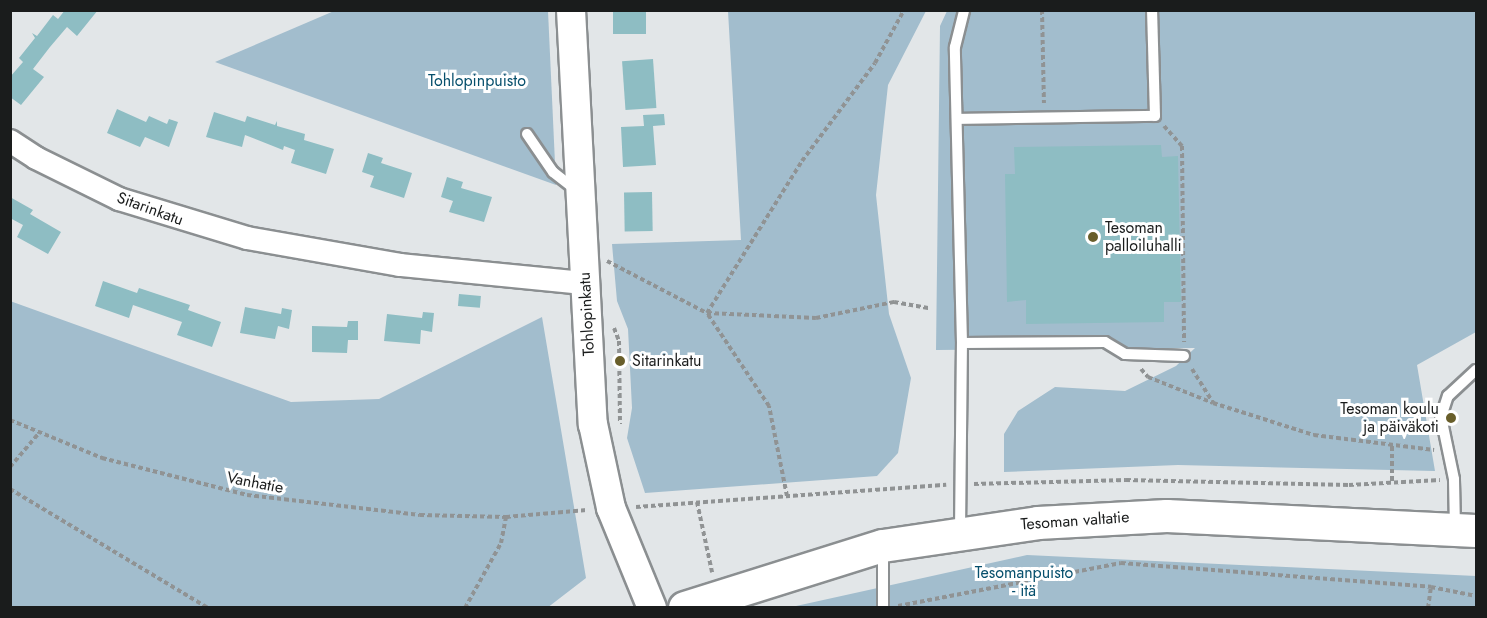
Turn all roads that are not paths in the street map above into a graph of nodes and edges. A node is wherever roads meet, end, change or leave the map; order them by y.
1 (571, 10) edge
2 (964, 10) edge
3 (1152, 10) edge
4 (957, 119) junction
5 (527, 134) dead end
6 (10, 141) edge
7 (580, 193) junction
8 (585, 283) junction
9 (962, 343) junction
10 (1184, 356) road end
11 (1476, 370) edge
12 (1466, 530) edge
13 (960, 532) junction
14 (883, 546) junction
15 (652, 608) edge
16 (685, 608) edge
17 (883, 608) edge

1 - 7 street, Tohlopinkatu
2 - 4 lane
3 - 4 lane
4 - 9 lane
5 - 7 lane
6 - 8 street, Sitarinkatu
7 - 8 street, Tohlopinkatu
8 - 15 street, Tohlopinkatu
9 - 10 lane
9 - 13 lane
11 - 12 lane
12 - 13 main road, Tesoman valtatie
13 - 14 main road, Tesoman valtatie
14 - 16 main road, Tesoman valtatie
14 - 17 lane

